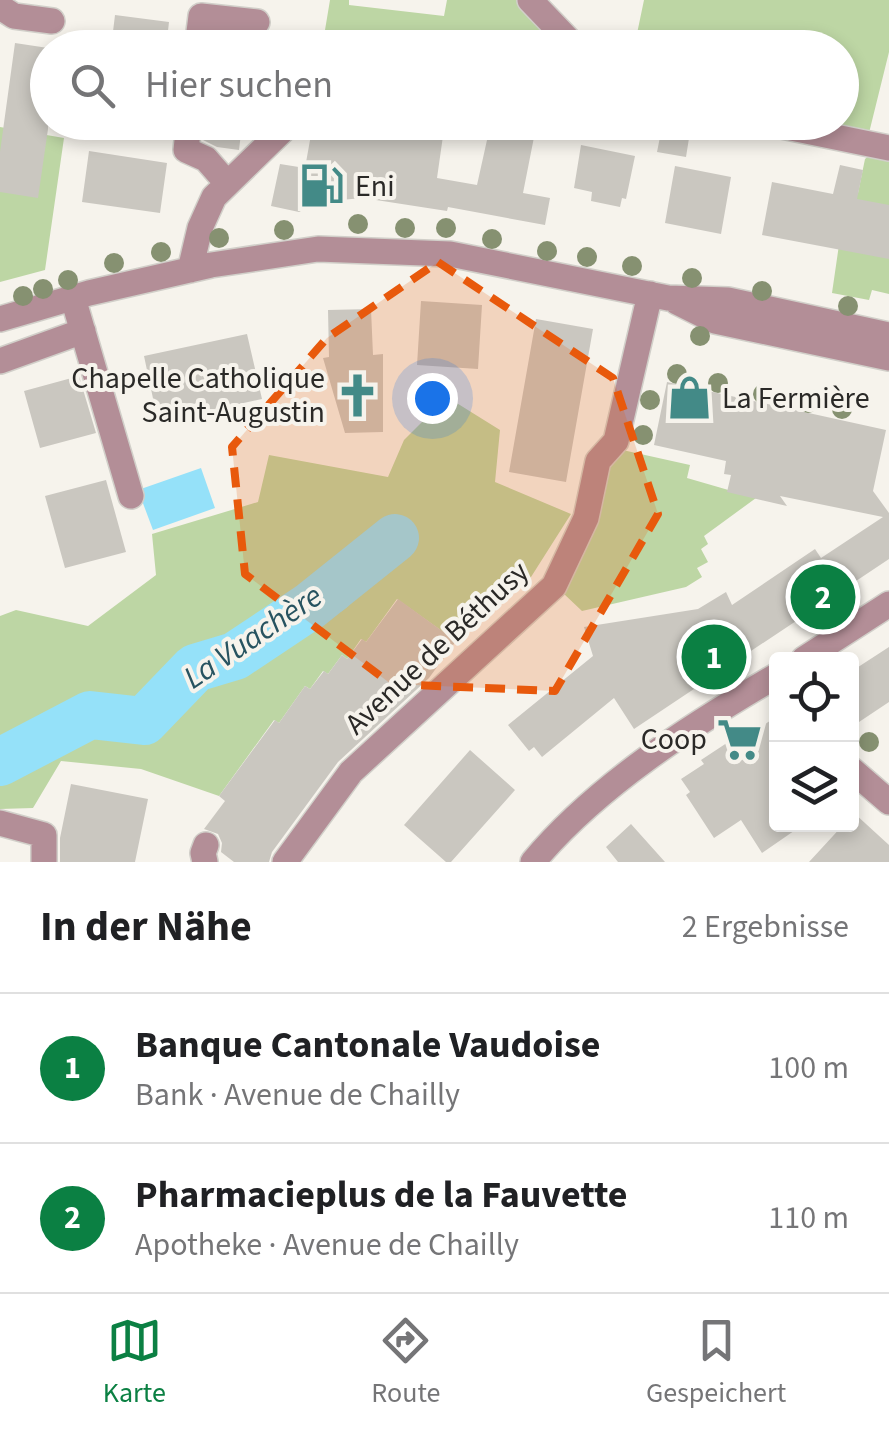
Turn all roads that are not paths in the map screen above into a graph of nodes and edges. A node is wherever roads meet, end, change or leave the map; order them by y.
1 (530, 0) edge
2 (0, 7) edge
3 (52, 21) dead end
4 (257, 22) dead end
5 (199, 30) edge
6 (559, 30) edge
7 (187, 140) edge
8 (273, 140) edge
9 (850, 140) edge
10 (889, 148) edge
11 (227, 183) junction
12 (190, 270) junction
13 (659, 296) junction
14 (73, 298) junction
15 (0, 319) edge
16 (83, 331) junction
17 (889, 334) edge
18 (889, 358) edge
19 (0, 361) edge
20 (132, 496) dead end
21 (889, 604) edge
22 (816, 652) edge
23 (769, 680) edge
24 (859, 776) edge
25 (889, 802) edge
26 (0, 823) edge
27 (44, 862) edge
28 (285, 862) edge
29 (533, 862) edge

1 - 6 street
2 - 3 street
4 - 5 street
7 - 11 street
8 - 11 street
9 - 10 street
11 - 12 street
12 - 13 street
12 - 14 street
13 - 17 street
13 - 18 street
13 - 28 street, Avenue de Béthusy
14 - 15 street
14 - 16 street
16 - 19 street
16 - 20 street
21 - 22 street
23 - 29 street
24 - 25 street
26 - 27 street

